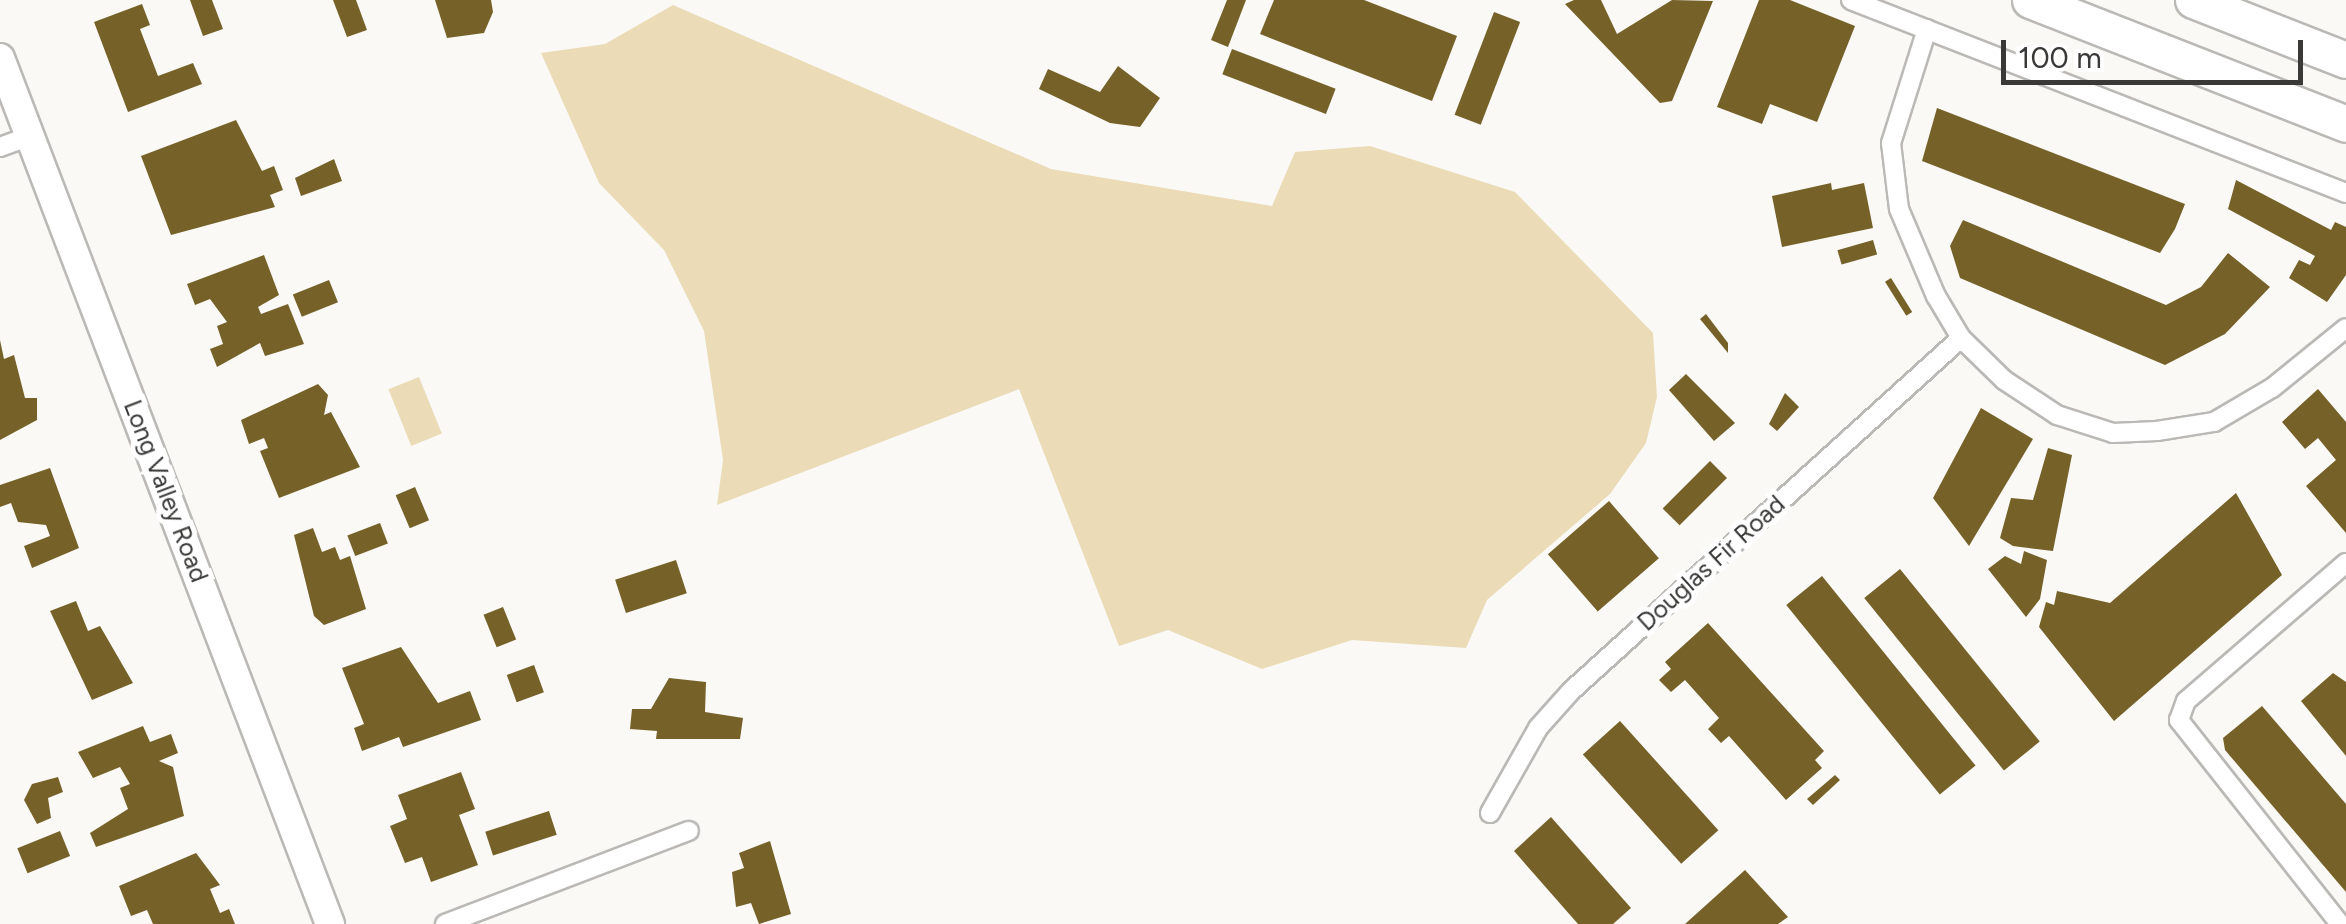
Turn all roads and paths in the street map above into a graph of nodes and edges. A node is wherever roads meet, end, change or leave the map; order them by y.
1 (1851, 0) edge
2 (2030, 0) edge
3 (2193, 0) edge
4 (2231, 14) junction
5 (1927, 29) junction
6 (2346, 34) edge
7 (0, 58) edge
8 (2346, 60) edge
9 (2346, 124) edge
10 (30, 136) junction
11 (0, 147) edge
12 (2346, 193) edge
13 (2346, 328) edge
14 (1961, 338) junction
15 (2346, 563) edge
16 (1490, 812) dead end
17 (689, 832) dead end
18 (330, 924) edge
19 (444, 924) edge
20 (2340, 924) edge

1 - 5 street
2 - 9 highway
3 - 4 highway
4 - 6 highway
4 - 8 highway
5 - 12 street
5 - 14 street
7 - 10 street, Long Valley Road
10 - 11 street
10 - 18 street, Long Valley Road
13 - 14 street
14 - 16 street, Douglas Fir Road
15 - 20 street
17 - 19 street

